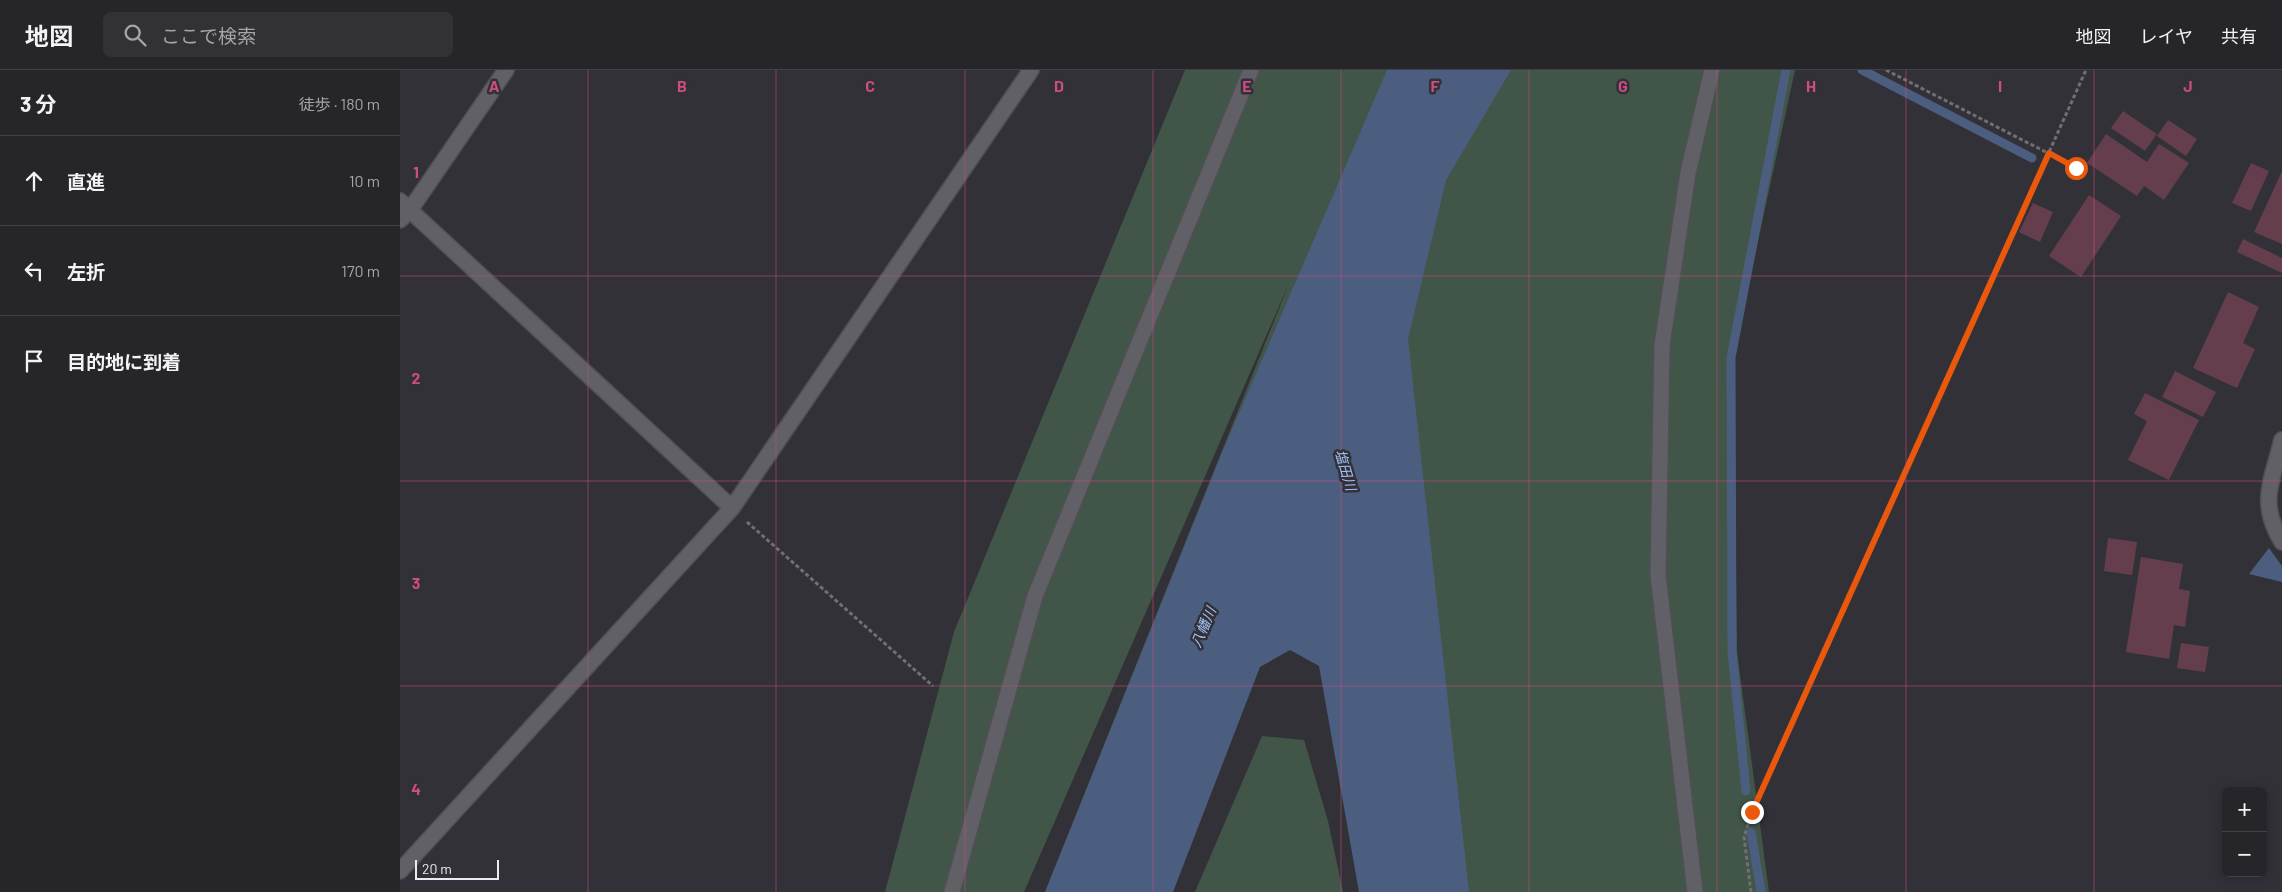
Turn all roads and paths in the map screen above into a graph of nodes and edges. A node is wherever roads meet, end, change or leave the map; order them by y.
1 (506, 70) edge
2 (1030, 70) edge
3 (1251, 70) edge
4 (1712, 70) edge
5 (1886, 70) edge
6 (2086, 70) edge
7 (2049, 153) junction
8 (2076, 168) dead end
9 (403, 210) edge
10 (2282, 440) edge
11 (732, 508) junction
12 (2282, 542) edge
13 (933, 686) dead end
14 (400, 871) edge
15 (952, 892) edge
16 (1695, 892) edge
17 (1751, 892) edge

1 - 9 street
2 - 11 street
3 - 15 street
4 - 16 street
5 - 7 path
6 - 7 path
7 - 8 path
7 - 17 path
9 - 11 street
10 - 12 street
11 - 13 path
11 - 14 street

